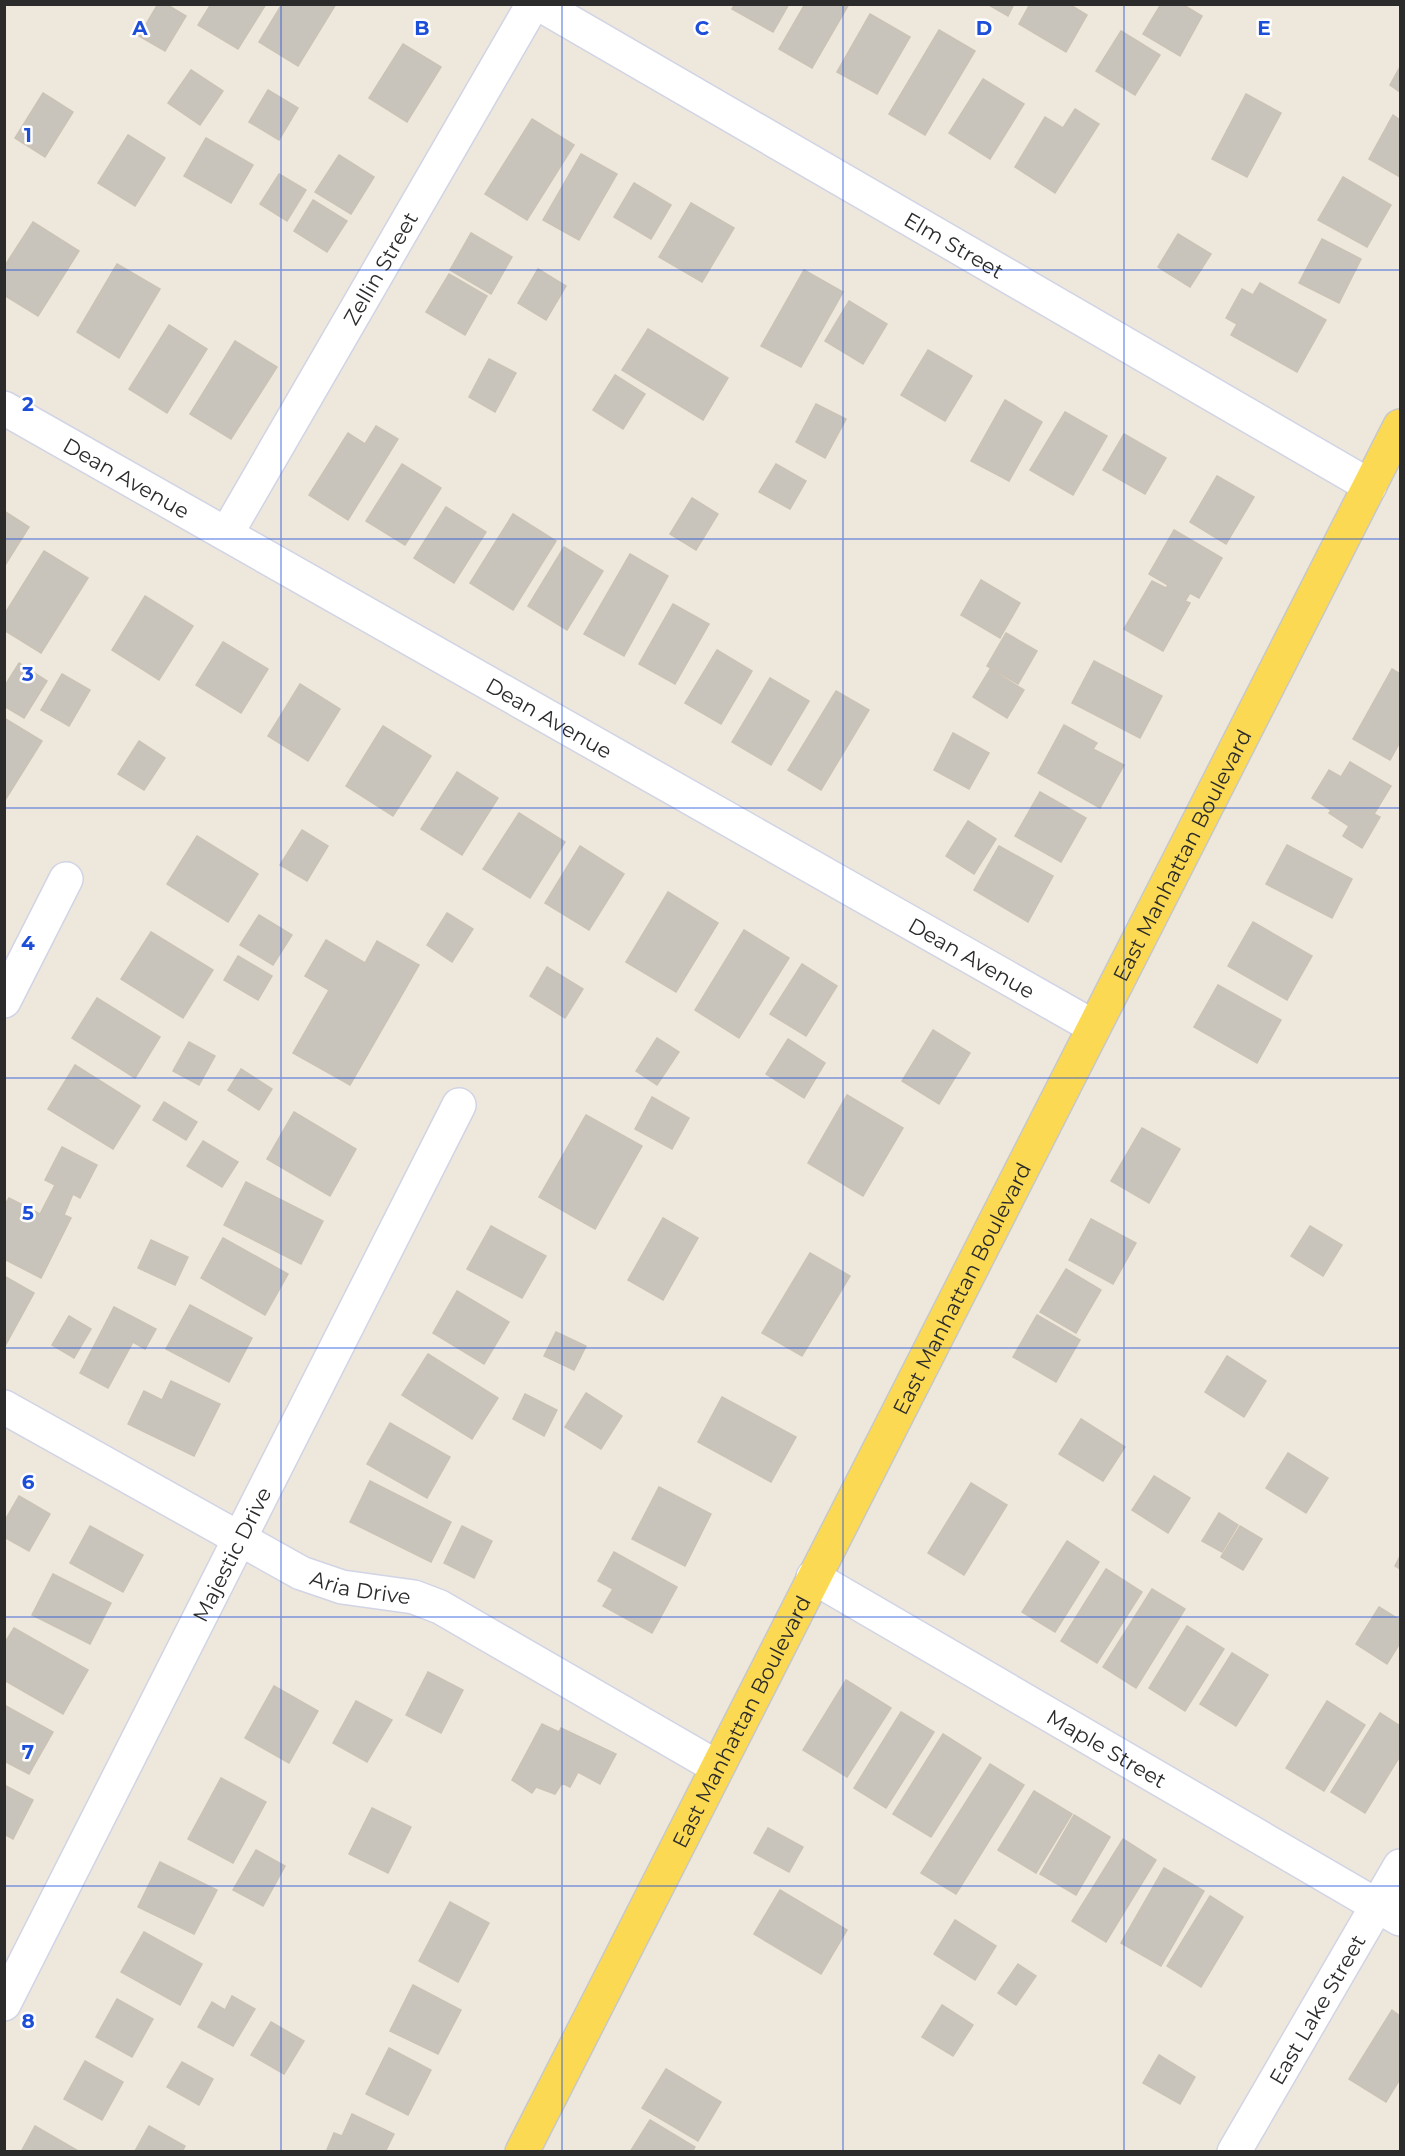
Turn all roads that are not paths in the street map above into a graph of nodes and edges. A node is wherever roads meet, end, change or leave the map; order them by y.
1 (533, 4) edge
2 (539, 4) edge
3 (4, 408) edge
4 (1401, 426) edge
5 (1370, 486) junction
6 (227, 533) junction
7 (66, 879) dead end
8 (4, 1000) edge
9 (1094, 1027) junction
10 (459, 1105) dead end
11 (4, 1407) edge
12 (238, 1540) junction
13 (813, 1577) junction
14 (717, 1767) junction
15 (1401, 1866) edge
16 (1389, 1912) edge
17 (4, 2004) edge
18 (522, 2151) edge
19 (1234, 2151) edge

1 - 6 street, Zellin Street
2 - 5 street, Elm Street
3 - 6 street, Dean Avenue
4 - 5 main road, East Manhattan Boulevard
5 - 9 main road, East Manhattan Boulevard
6 - 9 street, Dean Avenue
7 - 8 street
9 - 13 main road, East Manhattan Boulevard
10 - 12 street, Majestic Drive
11 - 12 street, Aria Drive
12 - 14 street, Aria Drive
12 - 17 street, Majestic Drive
13 - 14 main road, East Manhattan Boulevard
13 - 16 street, Maple Street
14 - 18 main road, East Manhattan Boulevard
15 - 16 street, East Lake Street
16 - 19 street, East Lake Street

